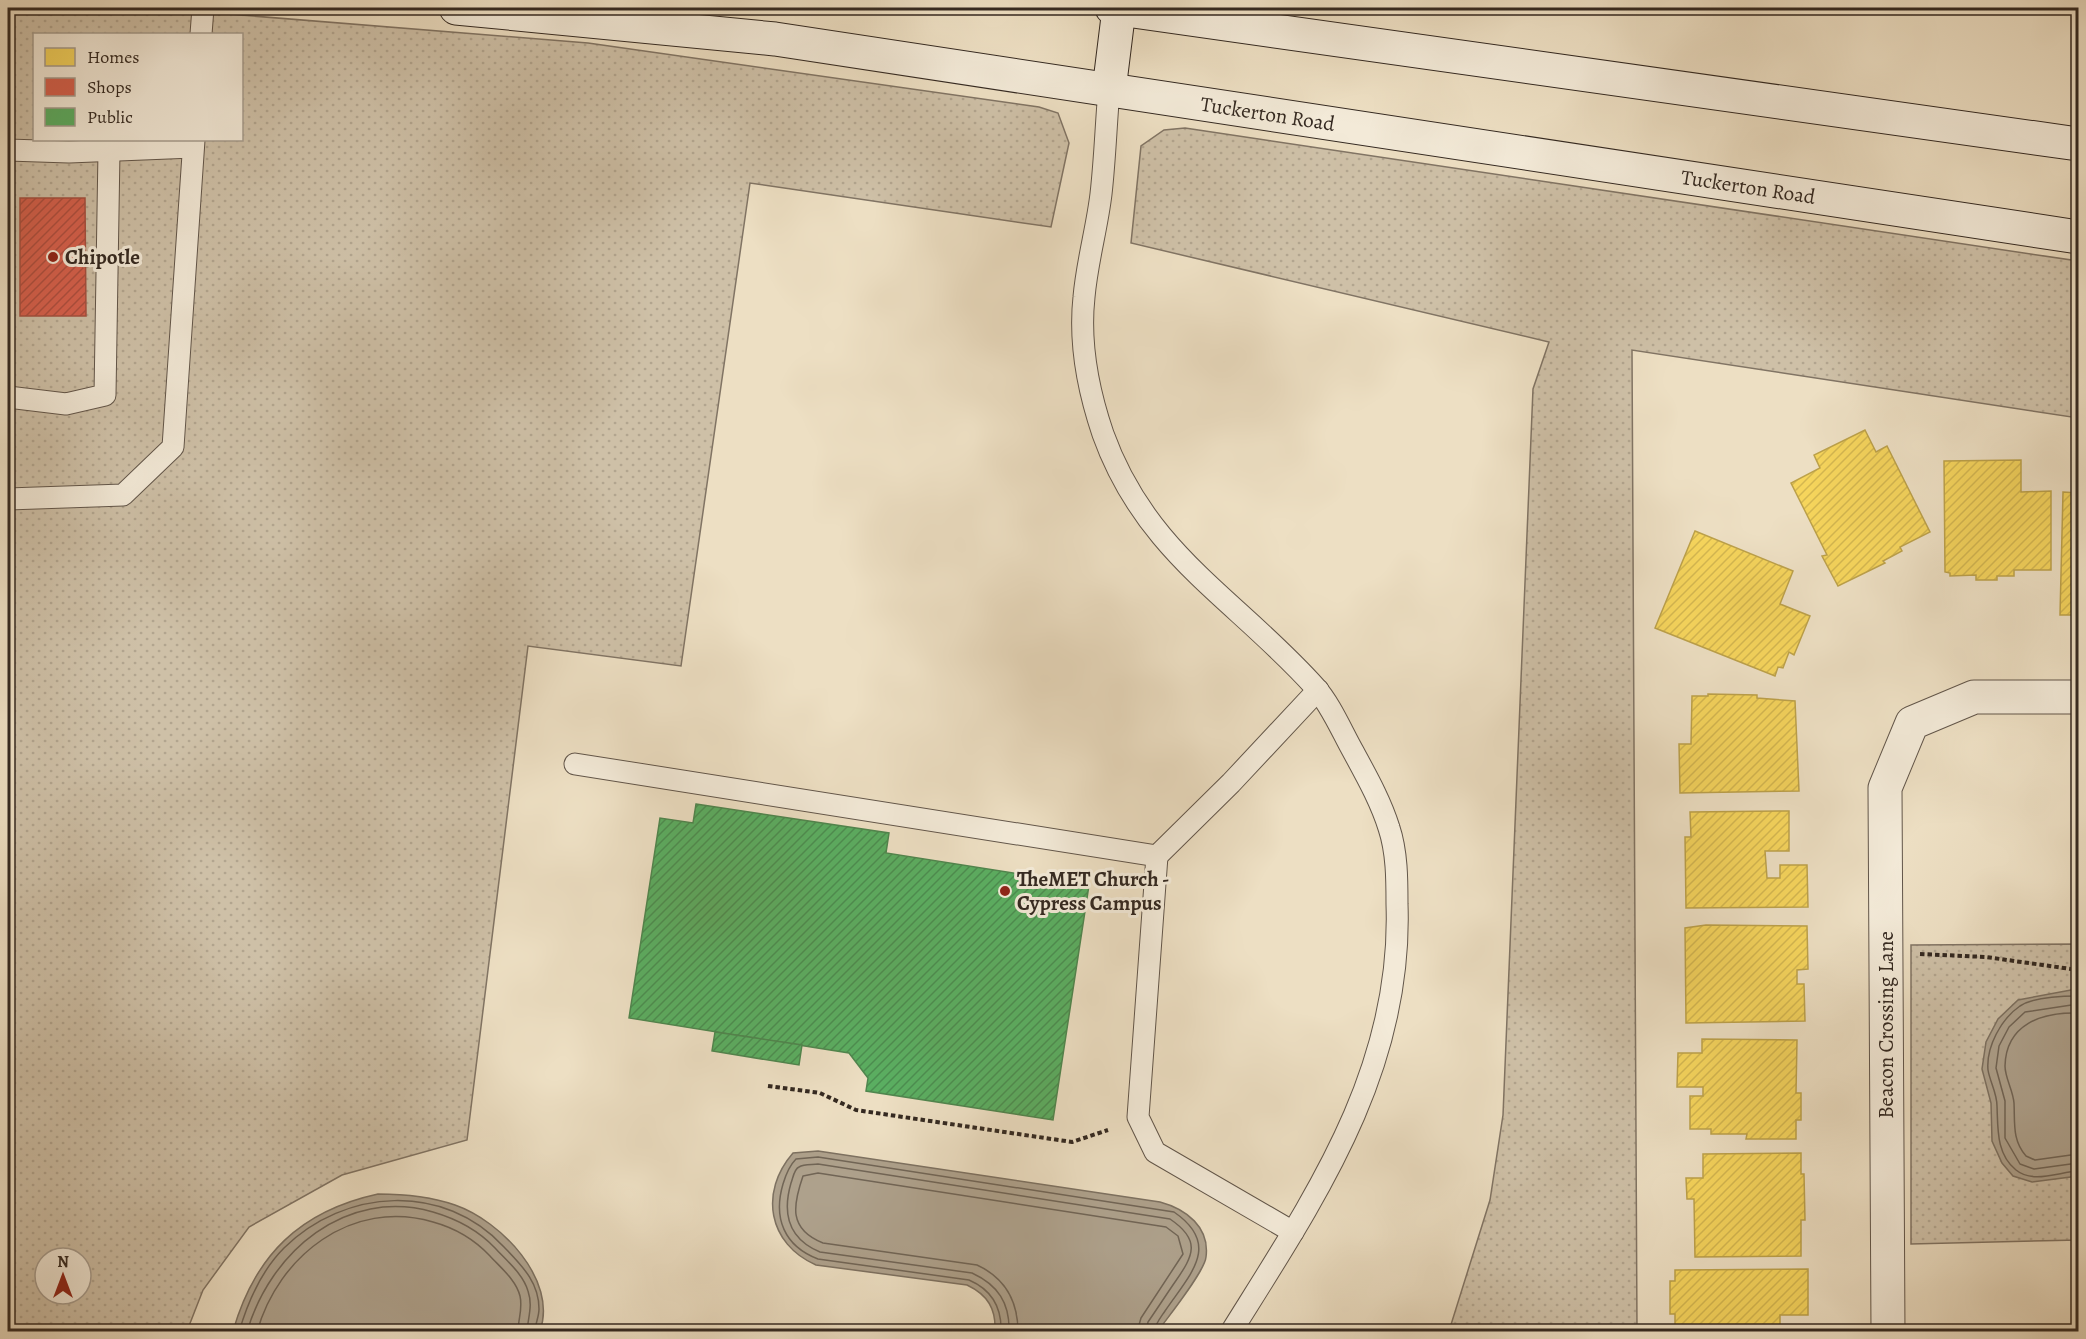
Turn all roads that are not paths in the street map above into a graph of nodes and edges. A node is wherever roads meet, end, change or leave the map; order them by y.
1 (202, 8) edge
2 (456, 8) edge
3 (1117, 8) edge
4 (201, 33) edge
5 (1109, 90) junction
6 (193, 143) edge
7 (2079, 144) edge
8 (8, 150) edge
9 (109, 151) junction
10 (2079, 237) edge
11 (8, 398) edge
12 (8, 499) edge
13 (1318, 690) junction
14 (2079, 697) edge
15 (575, 764) dead end
16 (1157, 856) junction
17 (1293, 1232) junction
18 (1231, 1332) edge
19 (1888, 1332) edge

1 - 4 lane
2 - 5 main road, Tuckerton Road
3 - 5 main road
3 - 7 main road
5 - 10 main road, Tuckerton Road
5 - 13 lane
6 - 9 lane
6 - 12 lane
8 - 9 lane
9 - 11 lane
13 - 16 lane
13 - 17 lane
14 - 19 main road, Beacon Crossing Lane
15 - 16 lane
16 - 17 lane
17 - 18 lane

